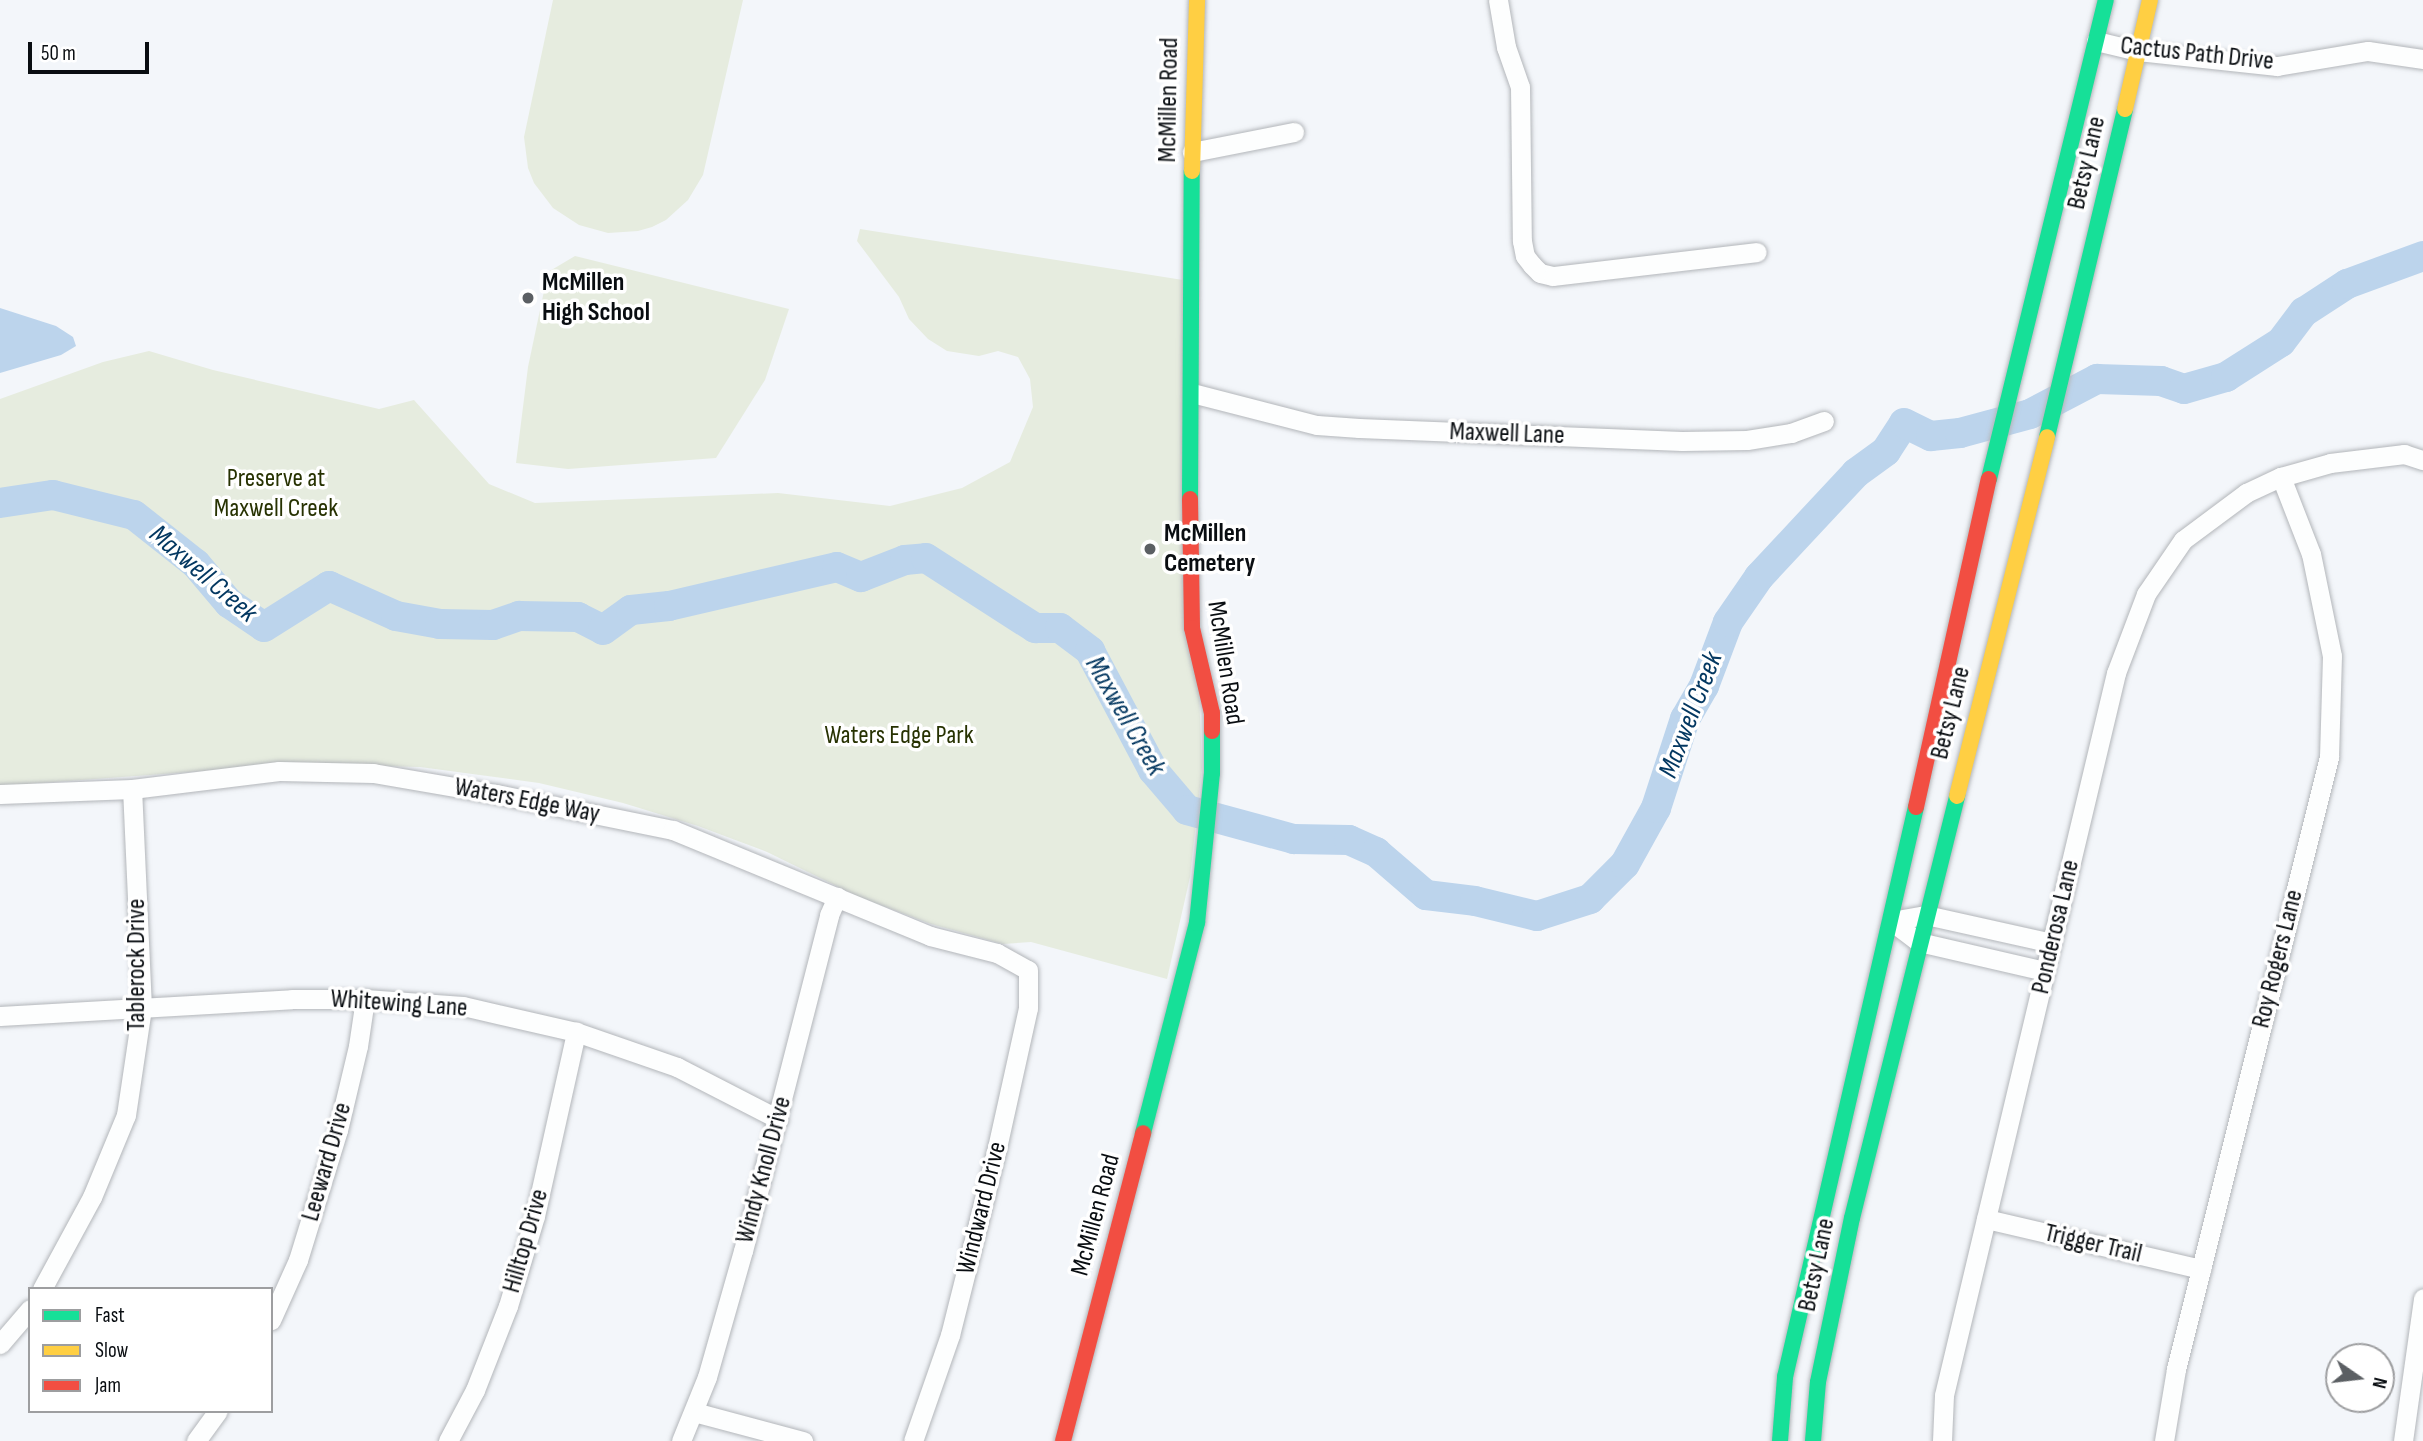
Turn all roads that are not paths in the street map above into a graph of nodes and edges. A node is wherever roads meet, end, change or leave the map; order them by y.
1 (1197, 0) edge
2 (1498, 0) edge
3 (2106, 0) edge
4 (2150, 0) edge
5 (2096, 41) junction
6 (2138, 51) junction
7 (2423, 59) edge
8 (1294, 132) dead end
9 (1192, 152) junction
10 (1757, 252) dead end
11 (1192, 393) junction
12 (1824, 421) dead end
13 (2423, 460) edge
14 (2281, 477) junction
15 (132, 789) junction
16 (0, 794) edge
17 (837, 897) junction
18 (1926, 915) junction
19 (1891, 921) junction
20 (1919, 943) junction
21 (2052, 943) junction
22 (1028, 970) joint
23 (2045, 971) junction
24 (365, 999) junction
25 (142, 1008) junction
26 (0, 1016) edge
27 (576, 1032) junction
28 (778, 1119) junction
29 (1986, 1219) junction
30 (2201, 1269) junction
31 (43, 1287) edge
32 (2423, 1298) edge
33 (28, 1311) edge
34 (273, 1316) edge
35 (0, 1344) edge
36 (694, 1412) junction
37 (217, 1413) edge
38 (196, 1441) edge
39 (448, 1441) edge
40 (681, 1441) edge
41 (803, 1441) edge
42 (913, 1441) edge
43 (1063, 1441) edge
44 (1780, 1441) edge
45 (1813, 1441) edge
46 (1942, 1441) edge
47 (2164, 1441) edge
48 (2403, 1441) edge

1 - 9 main road, McMillen Road
2 - 10 street
3 - 5 main road, Betsy Lane
4 - 6 main road, Betsy Lane
5 - 6 street, Cactus Path Drive
5 - 19 main road, Betsy Lane
6 - 7 street, Cactus Path Drive
6 - 18 main road, Betsy Lane
8 - 9 street
9 - 11 main road, McMillen Road
11 - 12 street, Maxwell Lane
11 - 43 main road, McMillen Road
13 - 14 street, Ponderosa Lane
14 - 21 street, Ponderosa Lane
14 - 30 street, Roy Rogers Lane
15 - 16 street, Waters Edge Way
15 - 17 street, Waters Edge Way
15 - 25 street, Tablerock Drive
17 - 22 street, Waters Edge Way
17 - 28 street, Windy Knoll Drive
18 - 19 street
18 - 20 main road, Betsy Lane
18 - 21 street
19 - 20 street
19 - 44 main road, Betsy Lane
20 - 23 street
20 - 45 main road, Betsy Lane
21 - 23 street, Ponderosa Lane
22 - 42 street, Windward Drive
23 - 29 street, Ponderosa Lane
24 - 25 street, Whitewing Lane
24 - 27 street, Whitewing Lane
24 - 34 street, Leeward Drive
25 - 26 street, Whitewing Lane
25 - 31 street, Tablerock Drive
27 - 28 street, Whitewing Lane
27 - 39 street, Hilltop Drive
28 - 36 street, Windy Knoll Drive
29 - 30 street, Trigger Trail
29 - 46 street, Ponderosa Lane
30 - 47 street, Roy Rogers Lane
32 - 48 street
33 - 35 street
36 - 40 street, Windy Knoll Drive
36 - 41 street
37 - 38 street

